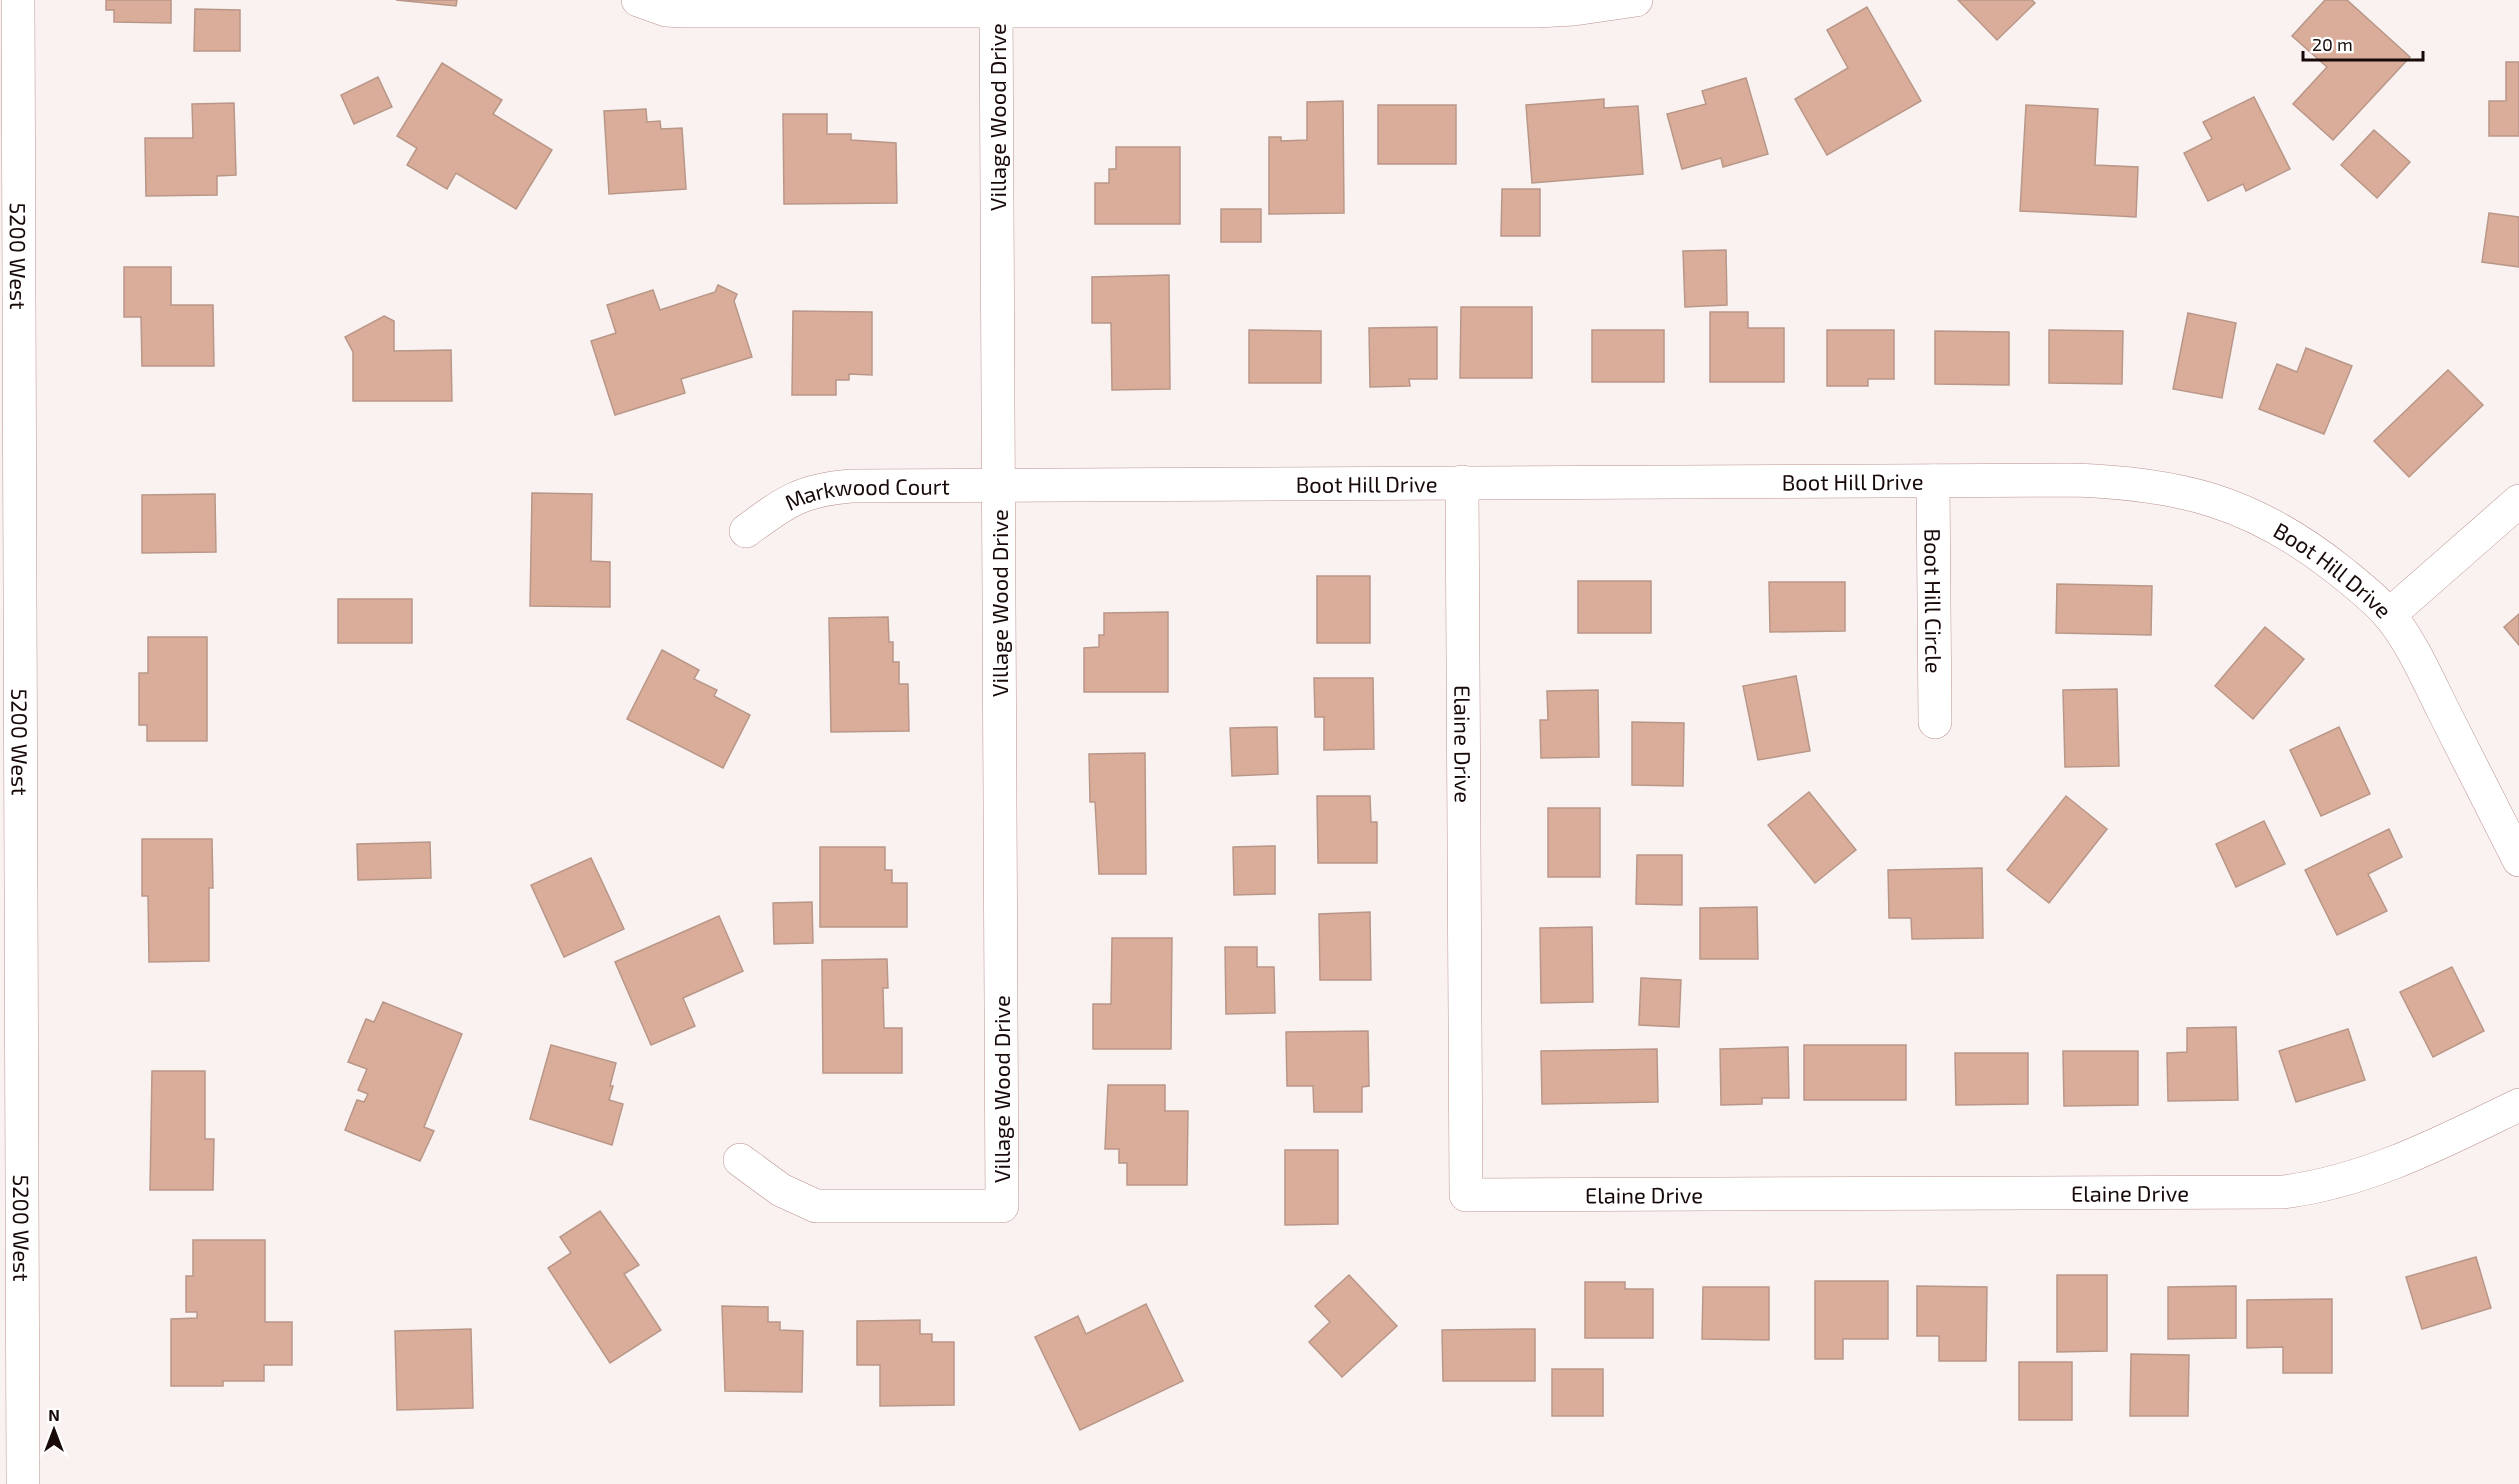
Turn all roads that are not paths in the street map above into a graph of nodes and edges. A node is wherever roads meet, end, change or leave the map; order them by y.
1 (18, 0) edge
2 (638, 0) edge
3 (1636, 0) edge
4 (1468, 5) edge
5 (996, 6) edge
6 (1933, 481) junction
7 (1462, 482) junction
8 (999, 483) junction
9 (2519, 501) edge
10 (746, 531) dead end
11 (2389, 615) junction
12 (1935, 722) dead end
13 (2519, 860) edge
14 (2519, 1105) edge
15 (740, 1160) dead end
16 (23, 1484) edge

1 - 16 street, 5200 West
2 - 5 street
3 - 4 street
4 - 5 street
5 - 8 street, Village Wood Drive
6 - 7 street, Boot Hill Drive
6 - 11 street, Boot Hill Drive
6 - 12 street, Boot Hill Circle
7 - 8 street, Boot Hill Drive
7 - 14 street, Elaine Drive
8 - 10 street, Markwood Court
8 - 15 street, Village Wood Drive
9 - 11 street
11 - 13 street, Boot Hill Drive

